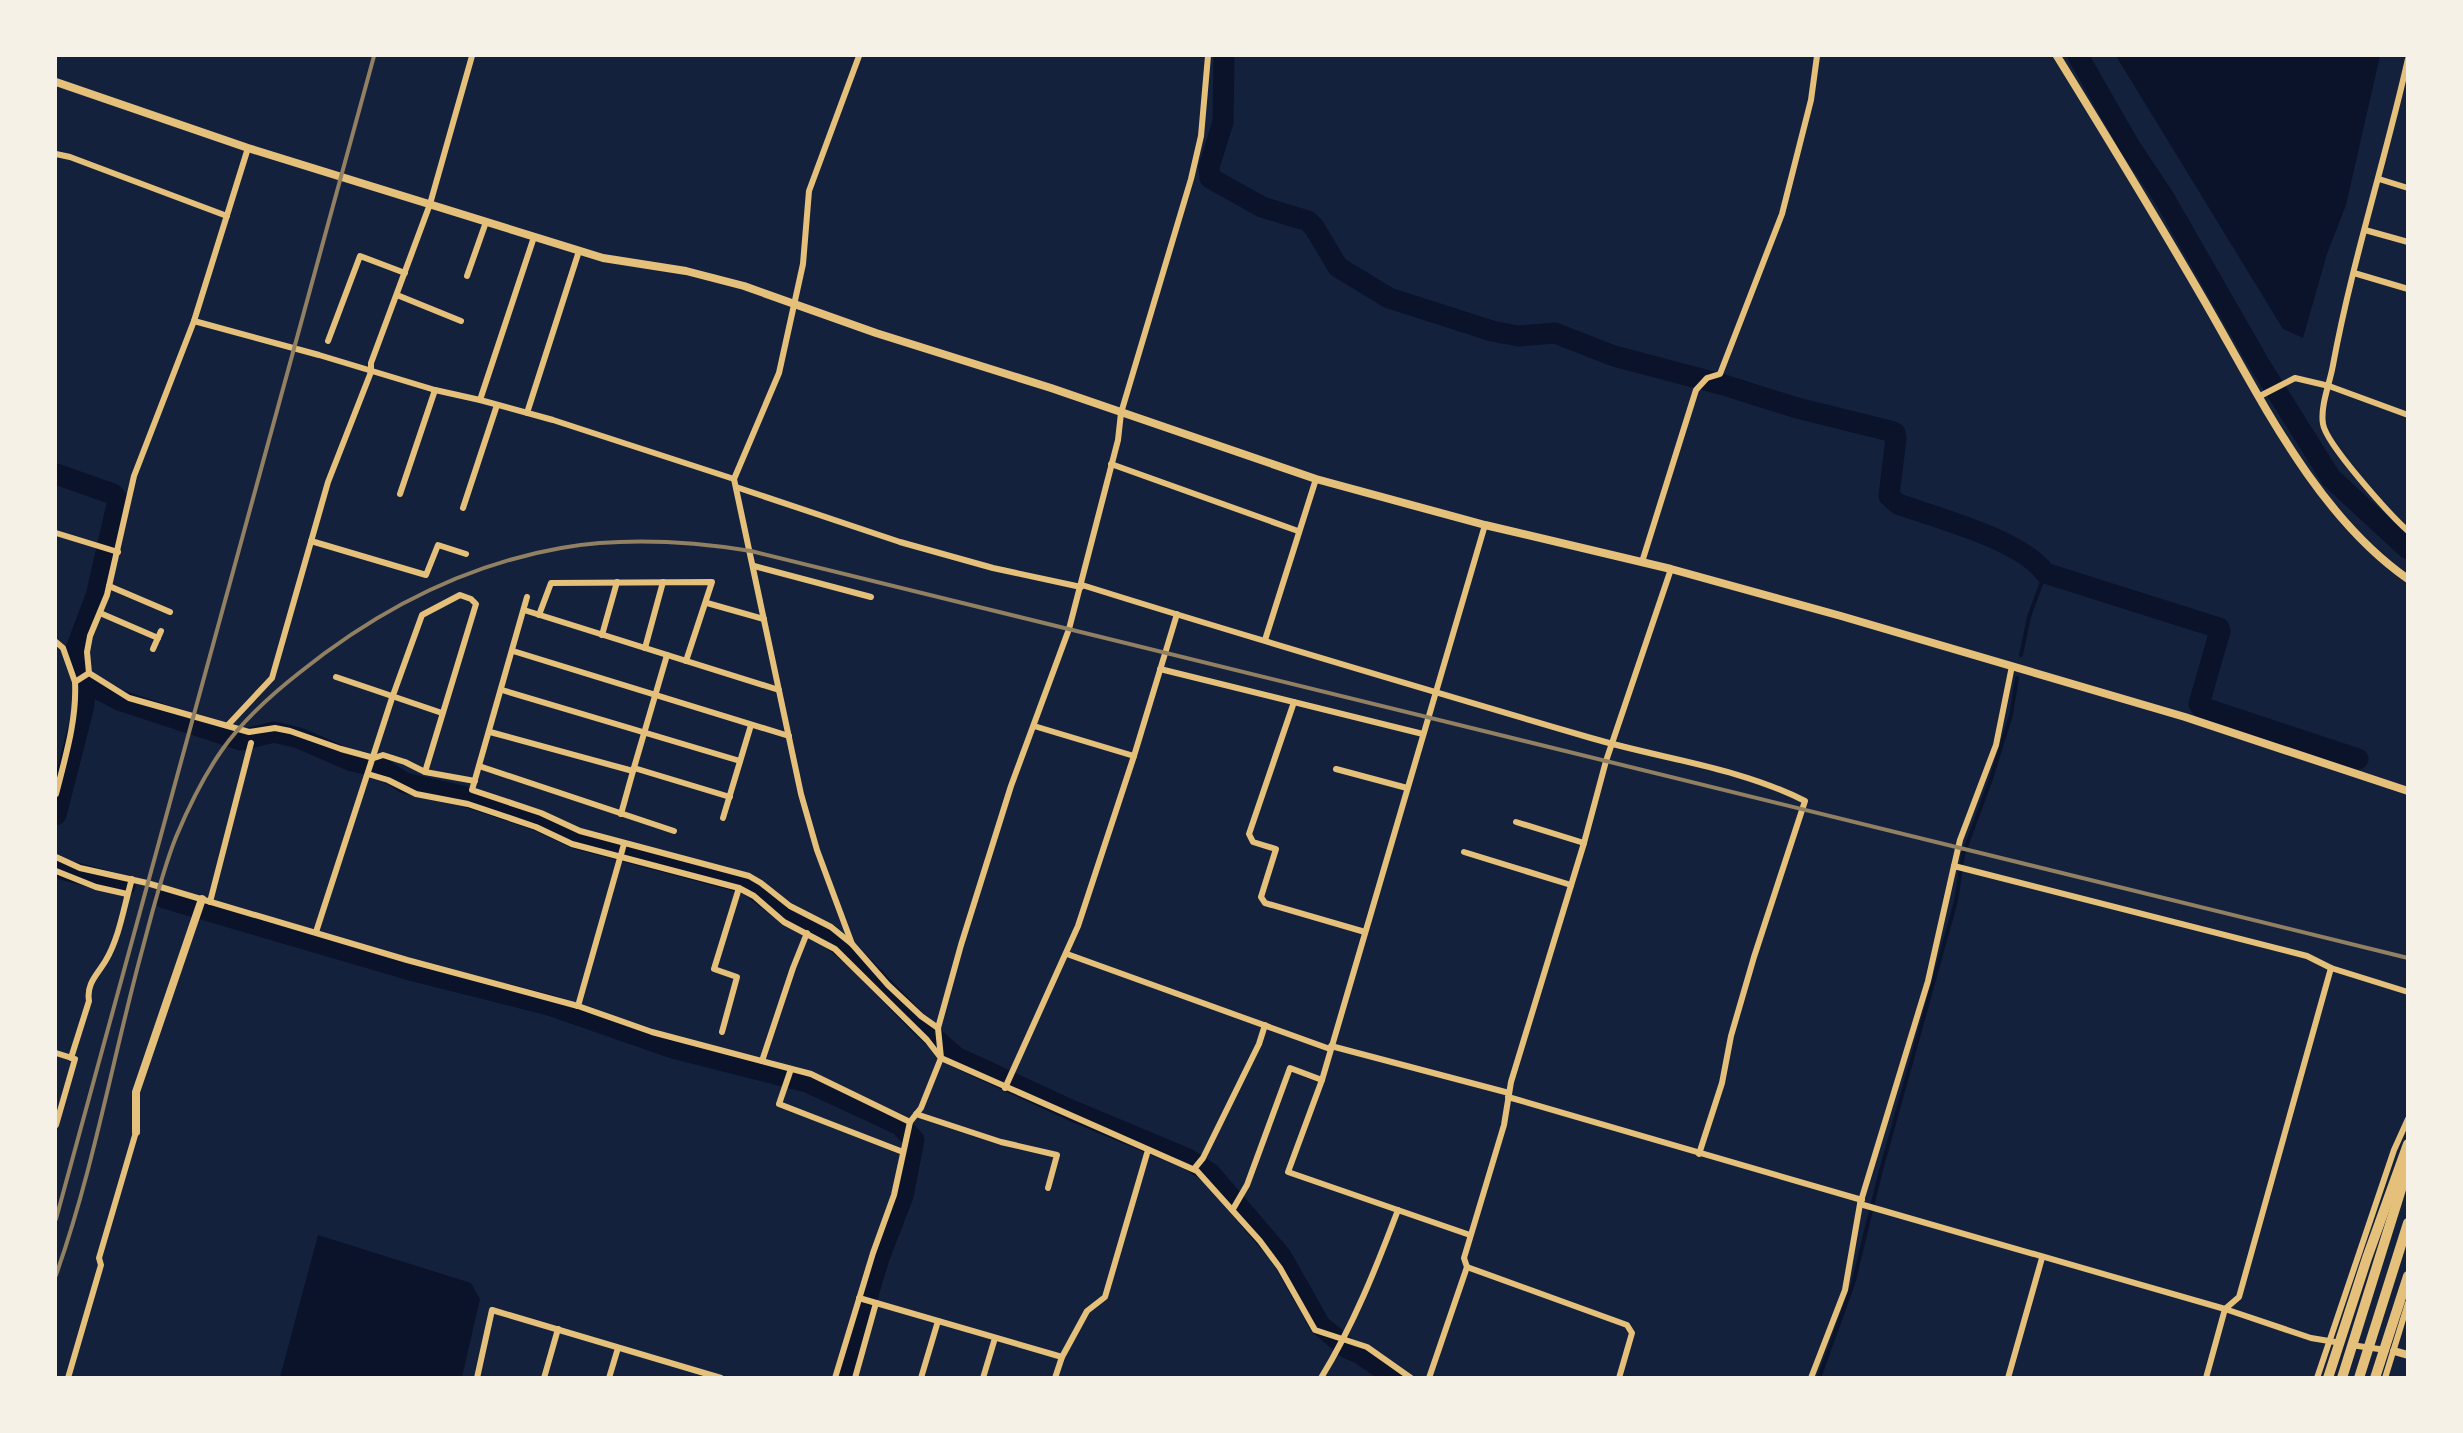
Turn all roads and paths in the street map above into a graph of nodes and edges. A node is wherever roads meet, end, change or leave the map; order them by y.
1 (472, 56) edge
2 (859, 56) edge
3 (1208, 56) edge
4 (1817, 56) edge
5 (2057, 56) edge
6 (2408, 59) edge
7 (56, 82) edge
8 (2398, 102) junction
9 (2408, 105) edge
10 (248, 148) junction
11 (56, 154) edge
12 (2379, 179) junction
13 (2408, 188) edge
14 (430, 204) junction
15 (227, 216) junction
16 (486, 222) junction
17 (2365, 230) junction
18 (534, 237) junction
19 (2408, 242) edge
20 (579, 251) junction
21 (405, 273) junction
22 (2354, 273) junction
23 (466, 276) dead end
24 (2408, 289) edge
25 (397, 295) junction
26 (795, 304) junction
27 (194, 321) junction
28 (461, 321) dead end
29 (328, 341) dead end
30 (371, 372) junction
31 (2329, 386) junction
32 (435, 390) junction
33 (2263, 394) junction
34 (480, 400) junction
35 (497, 405) junction
36 (1121, 412) junction
37 (527, 413) junction
38 (2408, 415) edge
39 (1112, 464) junction
40 (1317, 479) junction
41 (735, 483) junction
42 (400, 494) dead end
43 (463, 508) dead end
44 (1485, 525) junction
45 (1298, 531) junction
46 (2408, 531) edge
47 (56, 533) edge
48 (311, 541) junction
49 (118, 552) junction
50 (466, 554) dead end
51 (1642, 562) junction
52 (754, 566) junction
53 (1671, 569) junction
54 (2408, 579) edge
55 (617, 582) junction
56 (663, 582) junction
57 (109, 586) junction
58 (1081, 586) junction
59 (527, 597) dead end
60 (871, 597) dead end
61 (706, 603) junction
62 (524, 610) junction
63 (170, 612) dead end
64 (100, 613) junction
65 (1177, 614) junction
66 (539, 615) junction
67 (765, 619) junction
68 (161, 631) dead end
69 (602, 635) junction
70 (158, 638) junction
71 (1265, 640) junction
72 (56, 642) edge
73 (645, 648) junction
74 (153, 649) dead end
75 (513, 651) junction
76 (667, 655) junction
77 (686, 661) junction
78 (2012, 666) junction
79 (1160, 669) junction
80 (89, 673) junction
81 (336, 677) dead end
82 (75, 682) junction
83 (502, 690) junction
84 (779, 690) junction
85 (1437, 692) junction
86 (656, 694) junction
87 (392, 698) junction
88 (1294, 702) junction
89 (442, 713) junction
90 (228, 725) junction
91 (751, 725) junction
92 (1034, 726) junction
93 (490, 732) junction
94 (645, 732) junction
95 (1423, 734) junction
96 (789, 736) junction
97 (251, 743) dead end
98 (1612, 744) junction
99 (1134, 756) junction
100 (374, 758) junction
101 (740, 761) junction
102 (479, 766) junction
103 (1336, 769) dead end
104 (633, 770) junction
105 (424, 772) junction
106 (368, 774) junction
107 (475, 781) junction
108 (1407, 788) junction
109 (2408, 792) edge
110 (56, 794) edge
111 (730, 797) junction
112 (621, 814) junction
113 (723, 818) dead end
114 (1516, 822) dead end
115 (674, 831) dead end
116 (1584, 843) junction
117 (624, 844) junction
118 (1464, 852) dead end
119 (56, 857) edge
120 (620, 857) junction
121 (1954, 866) junction
122 (56, 871) edge
123 (132, 879) junction
124 (1571, 885) junction
125 (739, 888) junction
126 (127, 894) junction
127 (203, 903) junction
128 (316, 932) junction
129 (1365, 932) junction
130 (807, 933) junction
131 (852, 944) junction
132 (1067, 954) junction
133 (2331, 968) junction
134 (2408, 992) edge
135 (578, 1006) junction
136 (1264, 1025) junction
137 (938, 1028) junction
138 (722, 1032) dead end
139 (1331, 1047) junction
140 (56, 1053) edge
141 (71, 1058) junction
142 (941, 1058) junction
143 (762, 1061) junction
144 (791, 1069) junction
145 (1322, 1080) junction
146 (1005, 1088) junction
147 (1509, 1095) junction
148 (916, 1114) junction
149 (2408, 1119) edge
150 (910, 1122) junction
151 (56, 1125) edge
152 (136, 1132) joint
153 (2408, 1144) edge
154 (1148, 1150) junction
155 (903, 1152) junction
156 (1699, 1154) junction
157 (2408, 1167) edge
158 (1194, 1169) junction
159 (1048, 1188) dead end
160 (1861, 1202) junction
161 (1233, 1209) junction
162 (1398, 1210) junction
163 (2408, 1223) edge
164 (1470, 1235) junction
165 (2042, 1258) junction
166 (1467, 1268) junction
167 (2408, 1276) edge
168 (861, 1299) junction
169 (874, 1303) junction
170 (2408, 1303) edge
171 (2225, 1309) junction
172 (938, 1321) junction
173 (558, 1329) junction
174 (995, 1338) junction
175 (1344, 1340) junction
176 (2329, 1341) junction
177 (618, 1348) junction
178 (2394, 1351) junction
179 (2408, 1355) edge
180 (1062, 1357) junction
181 (689, 1368) junction
182 (68, 1377) edge
183 (477, 1377) edge
184 (544, 1377) edge
185 (609, 1377) edge
186 (686, 1377) edge
187 (721, 1377) edge
188 (835, 1377) edge
189 (855, 1377) edge
190 (921, 1377) edge
191 (983, 1377) edge
192 (1055, 1377) edge
193 (1322, 1377) edge
194 (1411, 1377) edge
195 (1429, 1377) edge
196 (1619, 1377) edge
197 (1811, 1377) edge
198 (2007, 1377) edge
199 (2206, 1377) edge
200 (2318, 1377) edge
201 (2328, 1377) edge
202 (2342, 1377) edge
203 (2359, 1377) edge
204 (2375, 1377) edge
205 (2385, 1377) edge

1 - 14 street
2 - 26 street
3 - 36 street
4 - 51 street
5 - 33 street
6 - 8 street
7 - 10 street
8 - 9 street
8 - 12 street
10 - 14 street
10 - 15 street
11 - 15 street
12 - 13 street
12 - 17 street
14 - 16 street
14 - 21 street
15 - 27 street
16 - 18 street
16 - 23 street
17 - 19 street
17 - 22 street
18 - 20 street
18 - 34 street
20 - 26 street
20 - 37 street
21 - 25 street
21 - 29 street
22 - 24 street
22 - 31 street
25 - 28 street
25 - 30 street
26 - 36 street
26 - 41 street
27 - 30 street
27 - 49 street
30 - 32 street
30 - 48 street
31 - 33 street
31 - 38 street
31 - 46 street
32 - 34 street
32 - 42 street
33 - 54 street
34 - 35 street
35 - 37 street
35 - 43 street
36 - 39 street
36 - 40 street
37 - 41 street
39 - 45 street
39 - 58 street
40 - 44 street
40 - 45 street
41 - 52 street
41 - 58 street
44 - 51 street
44 - 85 street
45 - 71 street
47 - 49 street
48 - 50 street
48 - 90 street
49 - 57 street
51 - 53 street
52 - 60 street
52 - 67 street
53 - 78 street
53 - 98 street
55 - 56 street
55 - 66 street
55 - 69 street
56 - 61 street
56 - 73 street
57 - 63 street
57 - 64 street
58 - 65 street
58 - 92 street
59 - 62 street
61 - 67 street
61 - 77 street
62 - 66 street
62 - 75 street
64 - 70 street
64 - 80 street
65 - 71 street
65 - 79 street
66 - 69 street
67 - 84 street
68 - 70 street
69 - 73 street
70 - 74 street
71 - 85 street
72 - 82 street
73 - 76 street
75 - 83 street
75 - 86 street
76 - 77 street
76 - 86 street
77 - 84 street
78 - 109 street
78 - 121 street
79 - 88 street
79 - 99 street
80 - 82 street
80 - 90 street
81 - 87 street
82 - 110 street
83 - 93 street
83 - 94 street
84 - 96 street
85 - 95 street
85 - 98 street
86 - 91 street
86 - 94 street
87 - 89 street
87 - 89 street
87 - 100 street
88 - 95 street
88 - 129 street
89 - 105 street
90 - 100 street
91 - 96 street
91 - 101 street
92 - 99 street
92 - 137 street
93 - 102 street
93 - 104 street
94 - 101 street
94 - 104 street
95 - 108 street
96 - 131 street
97 - 127 street
98 - 116 street
98 - 156 street
99 - 132 street
100 - 105 street
100 - 106 street
101 - 111 street
102 - 107 street
102 - 112 street
103 - 108 street
104 - 111 street
104 - 112 street
105 - 107 street
106 - 120 street
106 - 128 street
107 - 117 street
108 - 129 street
111 - 113 street
112 - 115 street
114 - 116 street
116 - 124 street
117 - 120 street
117 - 131 street
118 - 124 street
119 - 123 street
120 - 125 street
120 - 135 street
121 - 133 street
121 - 160 street
122 - 126 street
123 - 126 street
123 - 127 street
124 - 147 street
125 - 130 street
125 - 138 street
126 - 141 street
127 - 128 street
127 - 152 street
128 - 135 street
129 - 139 street
130 - 142 street
130 - 143 street
131 - 137 street
132 - 136 street
132 - 146 street
133 - 134 street
133 - 171 street
135 - 143 street
136 - 139 street
136 - 158 street
137 - 142 street
139 - 145 street
139 - 147 street
140 - 141 street
141 - 151 street
142 - 146 street
142 - 148 street
143 - 144 street
144 - 150 street
144 - 155 street
145 - 161 street
145 - 162 street
146 - 154 street
147 - 156 street
147 - 164 street
148 - 150 street
148 - 159 street
149 - 176 street
150 - 155 street
152 - 182 street
153 - 201 highway
154 - 158 street
154 - 180 street
155 - 168 street
156 - 160 street
157 - 202 highway
158 - 161 street
160 - 165 street
160 - 197 street
161 - 175 street
162 - 164 street
162 - 175 street
163 - 203 highway
164 - 166 street
165 - 171 street
165 - 198 street
166 - 195 street
166 - 196 street
167 - 204 highway
168 - 169 street
168 - 188 street
169 - 172 street
169 - 189 street
170 - 178 street
171 - 176 street
171 - 199 street
172 - 174 street
172 - 190 street
173 - 177 street
173 - 183 street
173 - 184 street
174 - 180 street
174 - 191 street
175 - 193 street
175 - 194 street
176 - 178 street
176 - 200 street
177 - 181 street
177 - 185 street
178 - 179 street
178 - 205 street
180 - 192 street
181 - 186 street
181 - 187 street

